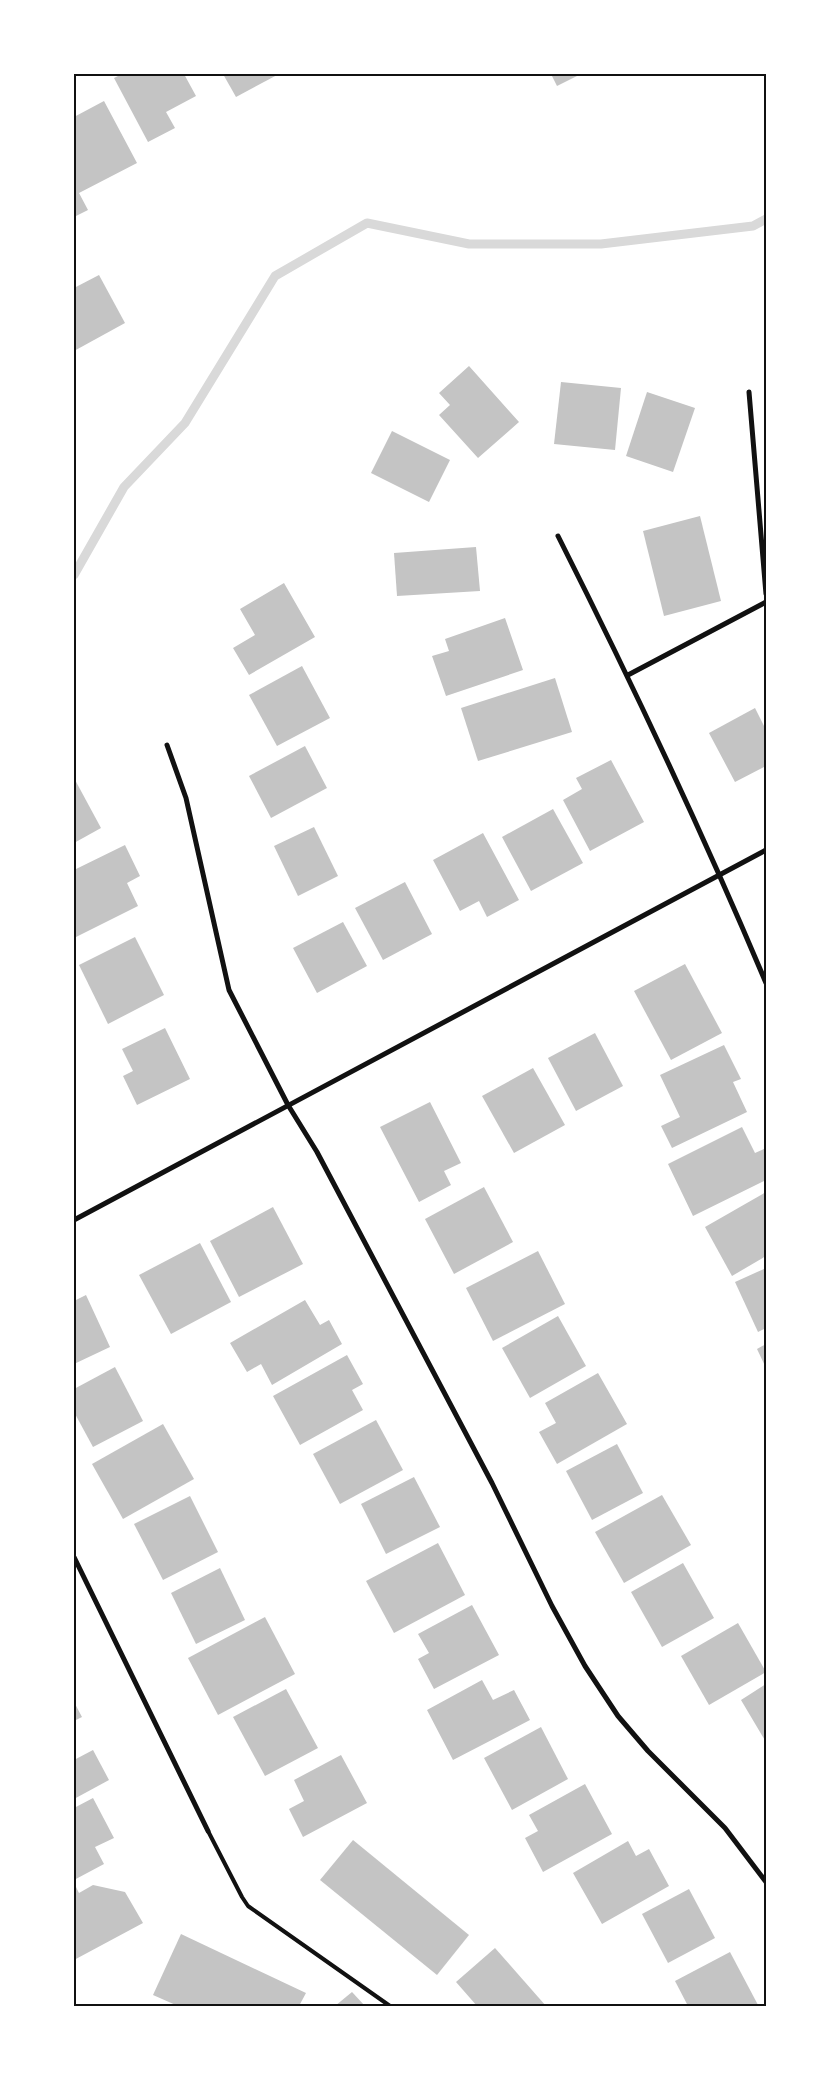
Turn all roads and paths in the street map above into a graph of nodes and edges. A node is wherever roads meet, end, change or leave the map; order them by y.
1 (749, 392) dead end
2 (558, 536) dead end
3 (766, 594) edge
4 (766, 602) edge
5 (628, 675) junction
6 (167, 746) dead end
7 (766, 850) edge
8 (720, 874) junction
9 (766, 983) edge
10 (288, 1105) junction
11 (74, 1220) edge
12 (74, 1557) edge
13 (208, 1831) joint
14 (766, 1882) edge
15 (390, 2006) edge

1 - 3 street
2 - 5 street
4 - 5 street
5 - 8 street
6 - 10 street
7 - 8 street
8 - 9 street
8 - 10 street
10 - 11 street
10 - 14 street
12 - 13 street
13 - 15 lane

